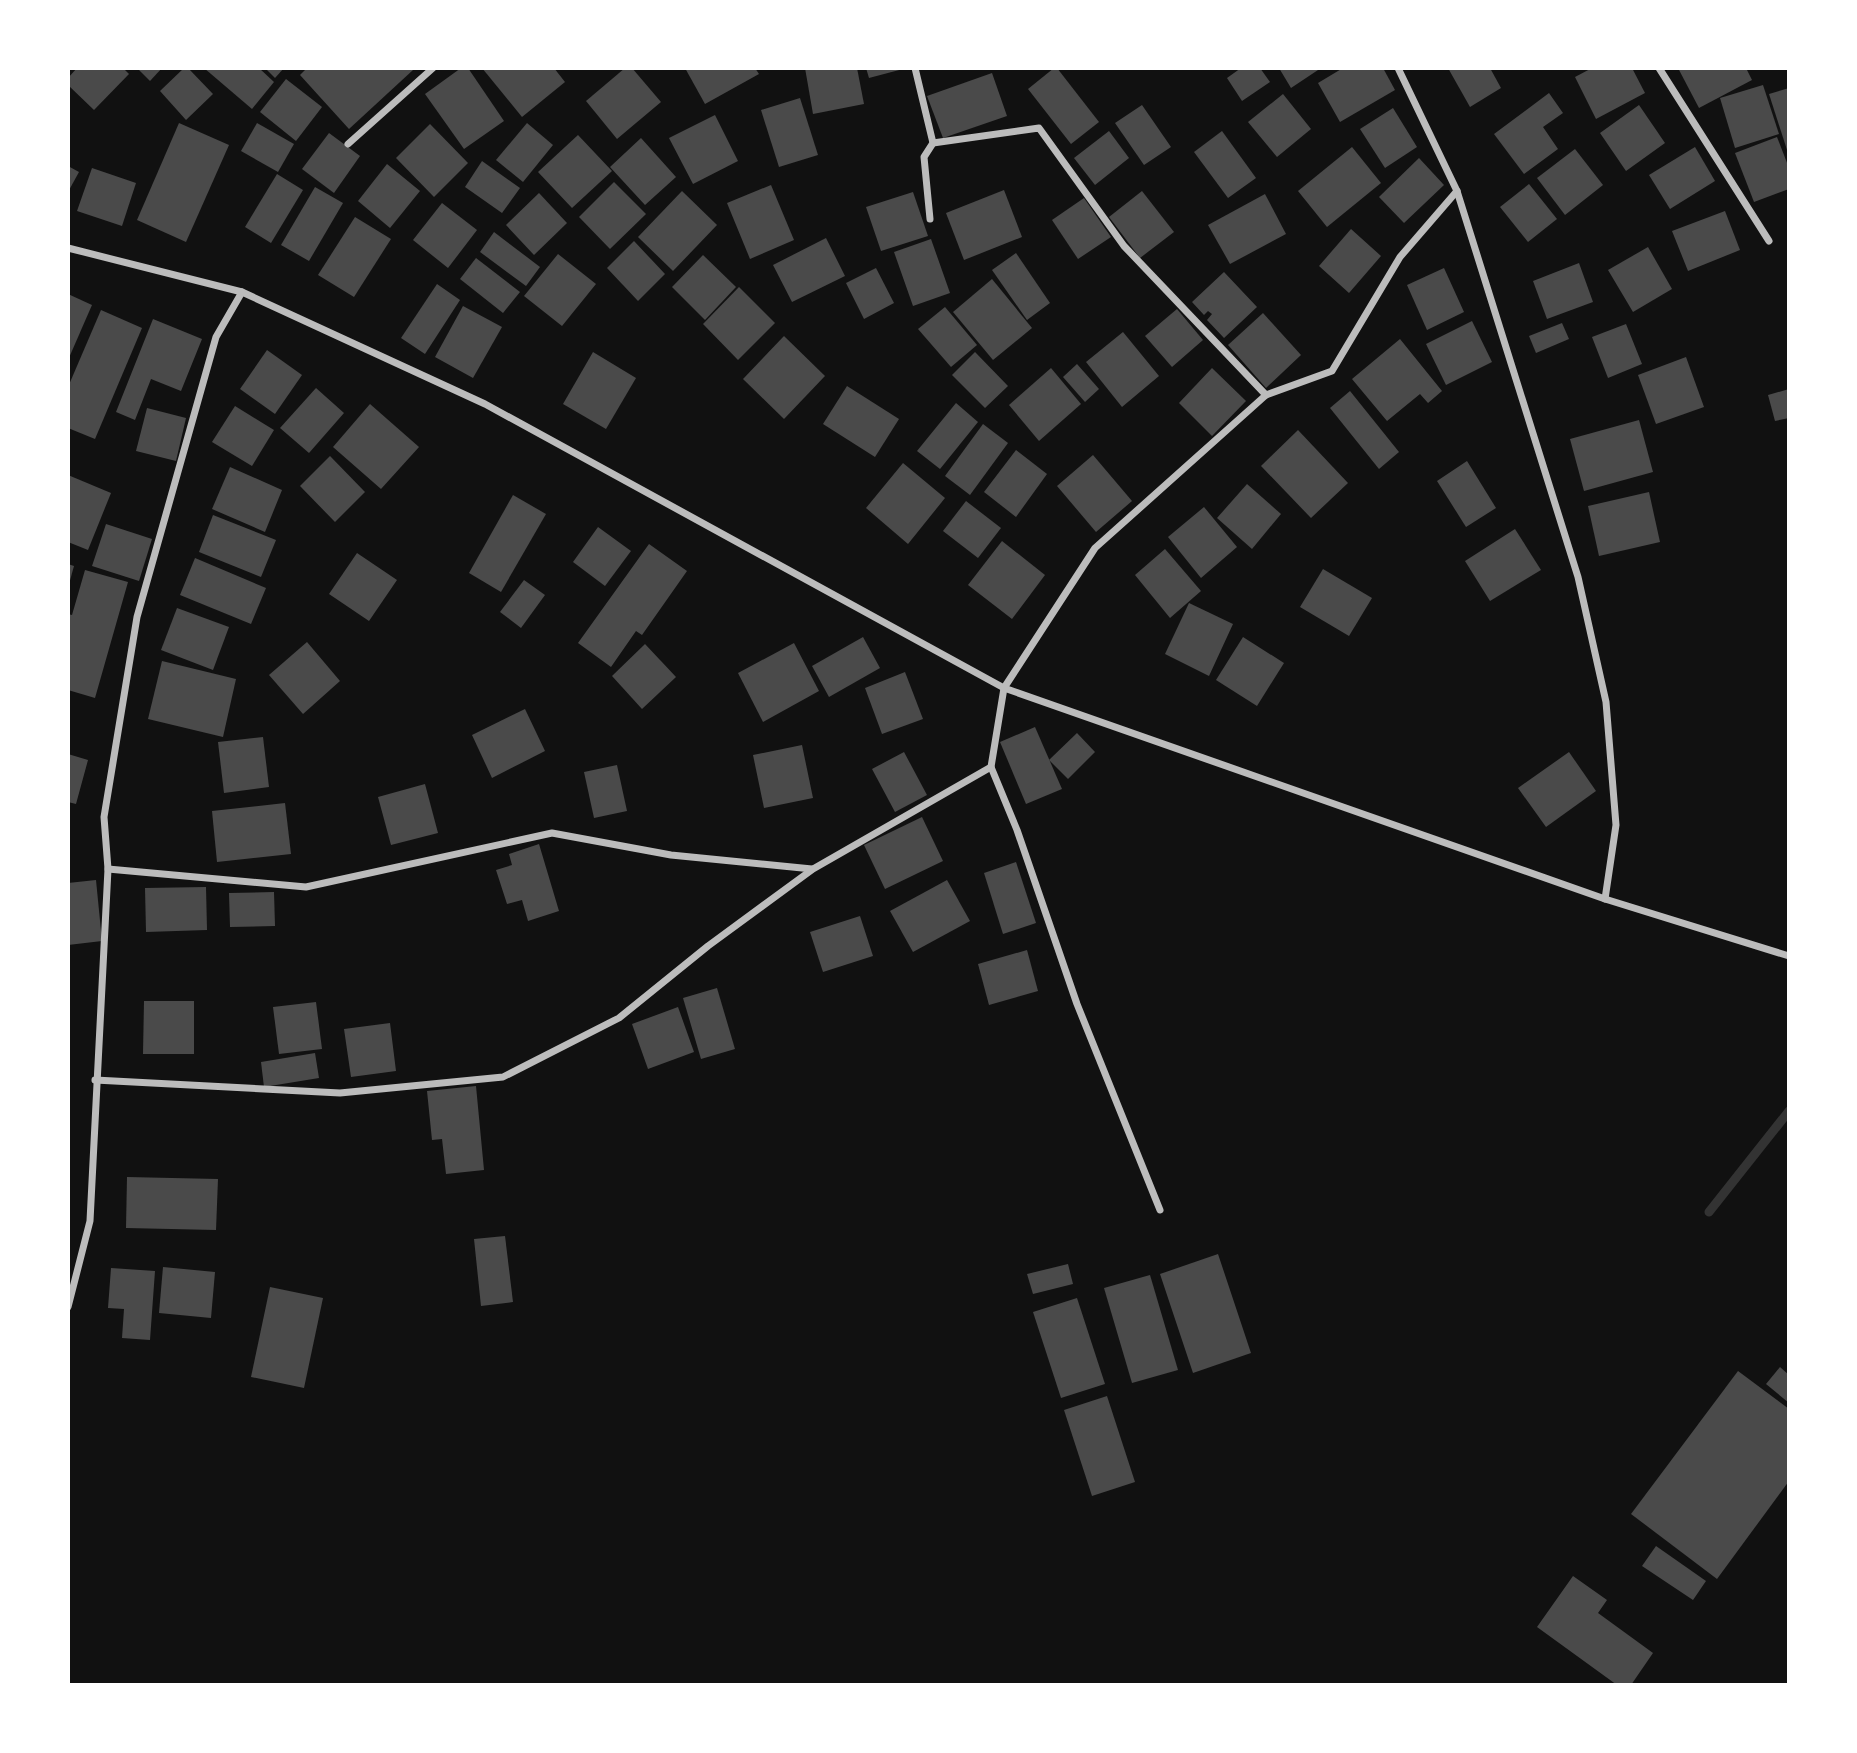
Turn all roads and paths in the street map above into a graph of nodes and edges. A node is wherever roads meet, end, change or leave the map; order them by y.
1 (433, 68) edge
2 (915, 68) edge
3 (1398, 68) edge
4 (1659, 68) edge
5 (933, 143) junction
6 (348, 144) dead end
7 (1457, 191) junction
8 (930, 219) dead end
9 (1769, 242) dead end
10 (68, 248) edge
11 (242, 292) junction
12 (1266, 395) junction
13 (1004, 688) junction
14 (991, 767) junction
15 (108, 869) junction
16 (813, 869) junction
17 (1605, 899) junction
18 (1789, 956) edge
19 (95, 1080) junction
20 (1160, 1210) dead end
21 (68, 1307) edge

1 - 6 street
2 - 5 street
3 - 7 street
4 - 9 street
5 - 8 street
5 - 12 street
7 - 12 street
7 - 17 street
10 - 11 street
11 - 13 street
11 - 15 street
12 - 13 street
13 - 14 street
13 - 17 street
14 - 16 street
14 - 20 street
15 - 16 street
15 - 19 street
16 - 19 street
17 - 18 street
19 - 21 street

